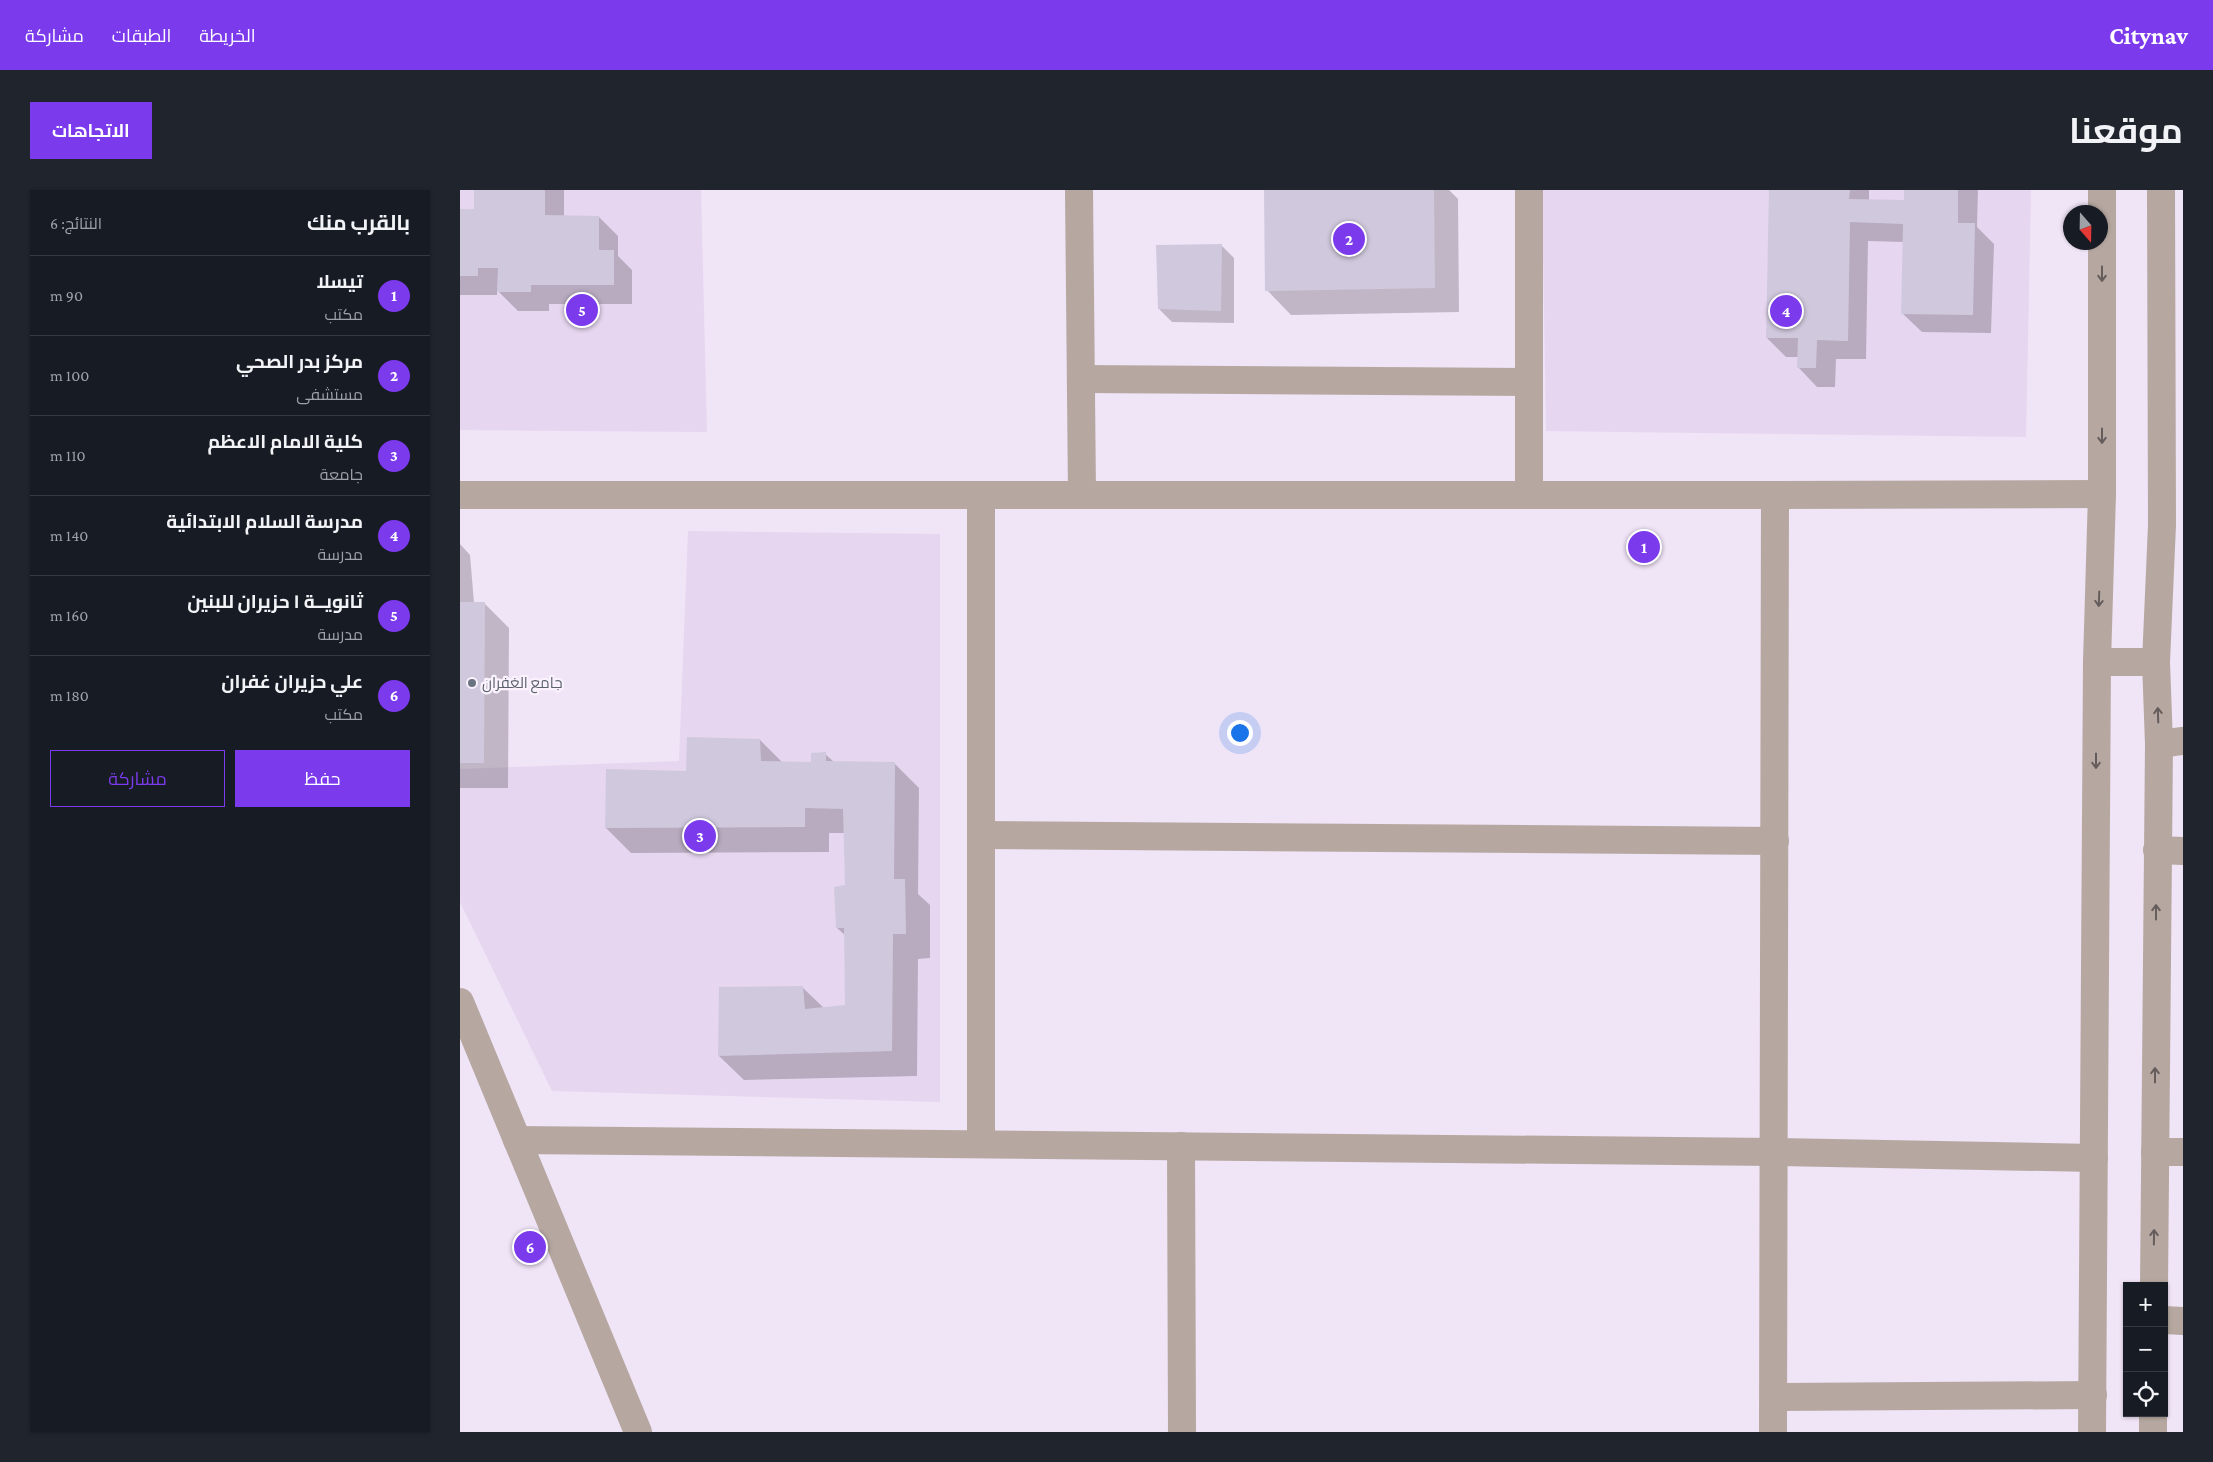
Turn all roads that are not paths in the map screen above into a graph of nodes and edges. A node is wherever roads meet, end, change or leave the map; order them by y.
1 (1079, 190) edge
2 (1529, 190) edge
3 (2102, 190) edge
4 (2161, 190) edge
5 (2172, 280) edge
6 (1080, 379) junction
7 (1529, 382) junction
8 (1775, 494) junction
9 (2102, 494) junction
10 (460, 495) edge
11 (981, 495) junction
12 (1082, 495) junction
13 (1530, 495) junction
14 (2172, 525) edge
15 (2097, 662) junction
16 (2156, 662) junction
17 (2171, 743) edge
18 (981, 835) junction
19 (1775, 841) junction
20 (2170, 851) edge
21 (460, 1002) edge
22 (517, 1140) junction
23 (981, 1144) junction
24 (1182, 1146) junction
25 (1774, 1152) junction
26 (2155, 1152) junction
27 (2183, 1152) edge
28 (2094, 1158) junction
29 (2154, 1282) edge
30 (2168, 1320) edge
31 (2183, 1321) edge
32 (2093, 1395) junction
33 (1774, 1397) junction
34 (2153, 1417) edge
35 (638, 1432) edge
36 (1182, 1432) edge
37 (1773, 1432) edge
38 (2092, 1432) edge
39 (2153, 1432) edge

1 - 6 street
2 - 7 street
3 -> 9 street
4 - 5 street
5 - 14 street
6 - 7 street
6 - 12 street
7 - 13 street
8 - 9 street
8 - 13 street
8 - 19 street
9 -> 15 street
10 - 11 street
11 - 12 street
11 - 18 street
12 - 13 street
14 - 16 street
15 - 16 street
15 -> 28 street
17 -> 16 street
17 - 20 street
18 - 19 street
18 - 23 street
19 - 25 street
26 -> 20 street
21 - 22 street
22 - 23 street
22 - 35 street
23 - 24 street
24 - 25 street
24 - 36 street
25 - 28 street
25 - 33 street
26 - 27 street
29 -> 26 street
28 - 32 street
30 - 31 street
32 - 33 street
32 - 38 street
33 - 37 street
34 - 39 street

